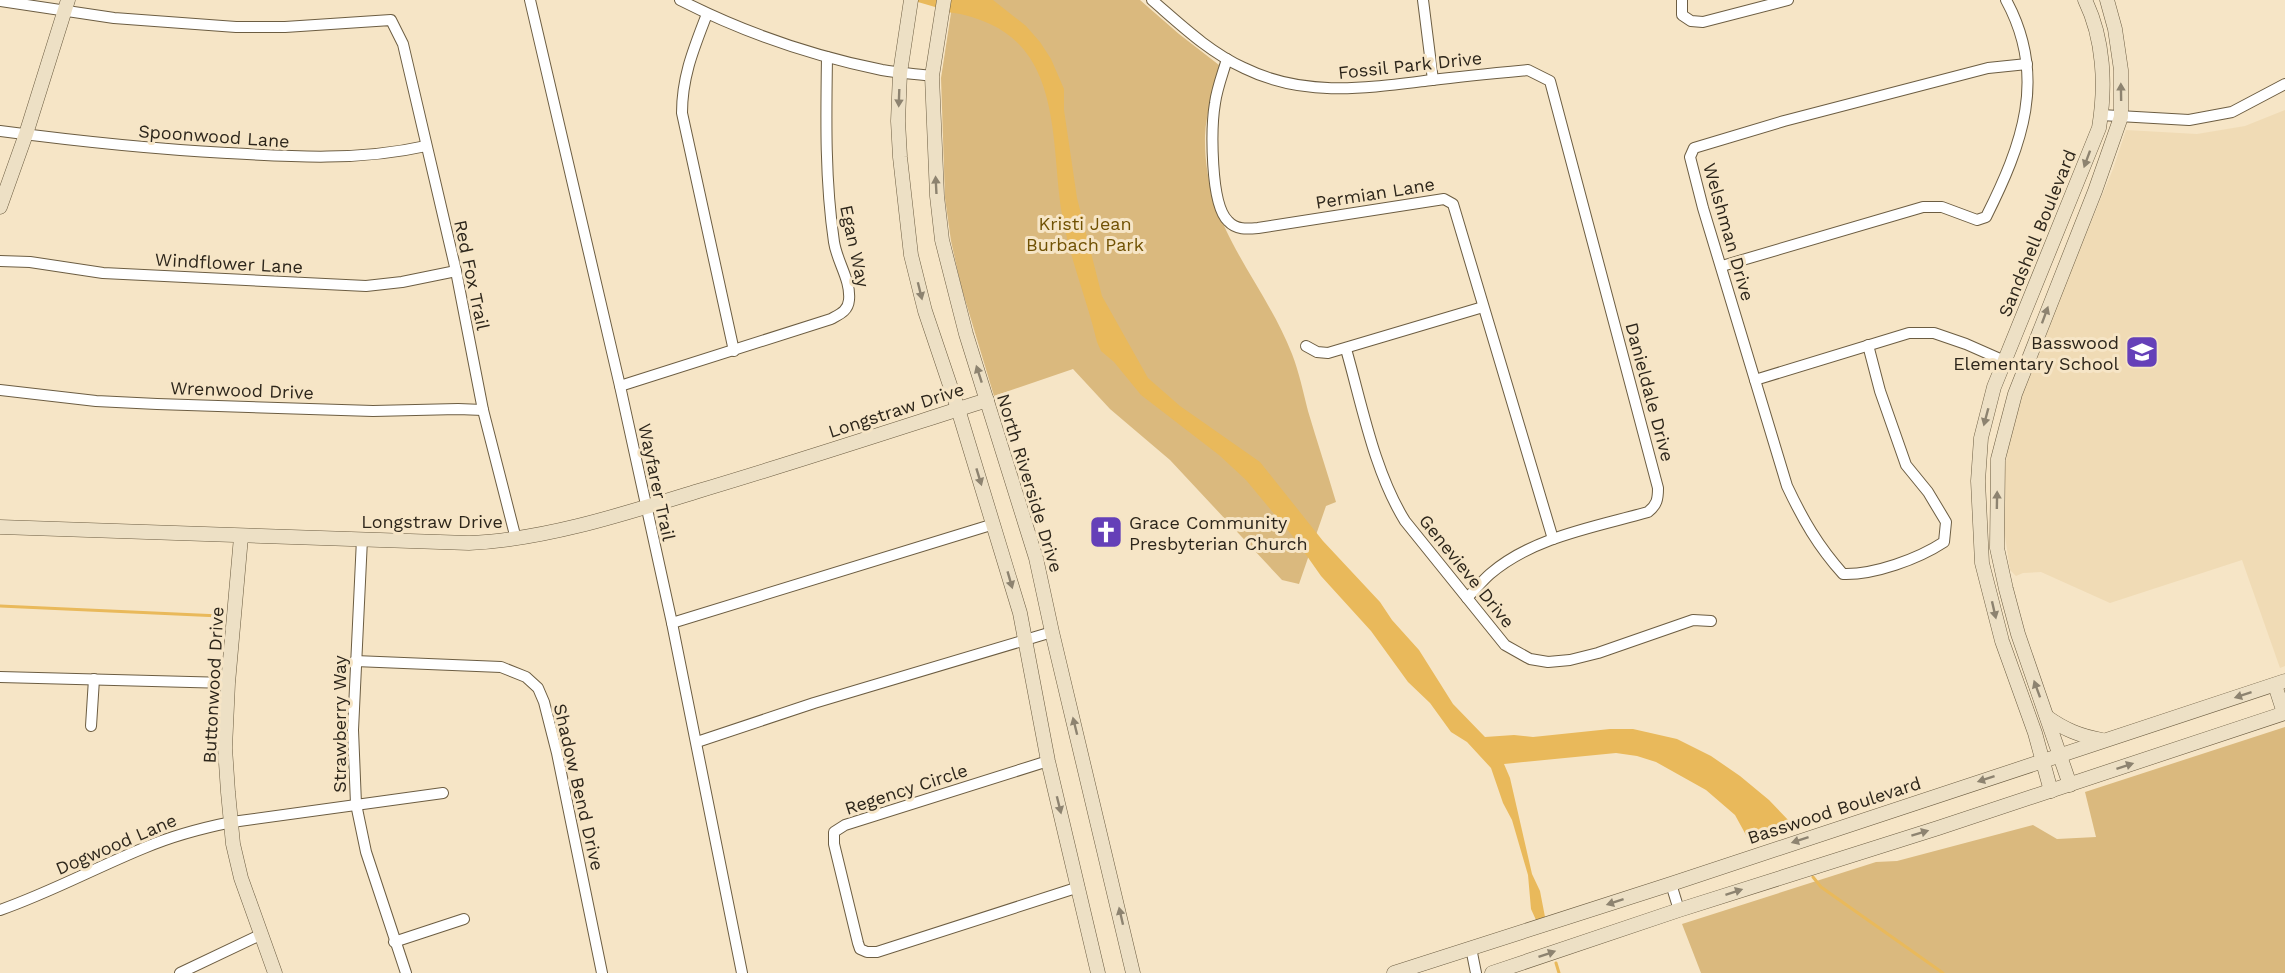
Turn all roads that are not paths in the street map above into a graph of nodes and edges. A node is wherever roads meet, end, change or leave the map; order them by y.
1 (530, 0) edge
2 (680, 0) edge
3 (910, 0) edge
4 (944, 0) edge
5 (1423, 0) edge
6 (1682, 0) edge
7 (1788, 0) edge
8 (2006, 0) edge
9 (2085, 0) edge
10 (2107, 0) edge
11 (0, 1) edge
12 (1155, 1) edge
13 (67, 5) edge
14 (707, 14) junction
15 (827, 57) junction
16 (1227, 59) junction
17 (2027, 64) junction
18 (900, 73) junction
19 (932, 76) junction
20 (1433, 80) junction
21 (1550, 81) joint
22 (2285, 84) edge
23 (2101, 114) junction
24 (2121, 117) junction
25 (0, 131) edge
26 (26, 134) junction
27 (426, 146) junction
28 (0, 207) edge
29 (0, 261) edge
30 (1722, 266) junction
31 (456, 271) junction
32 (1483, 307) junction
33 (1868, 345) junction
34 (1306, 346) dead end
35 (1346, 349) junction
36 (734, 351) junction
37 (2004, 361) junction
38 (2025, 370) junction
39 (1755, 380) junction
40 (620, 386) junction
41 (0, 390) edge
42 (987, 400) junction
43 (958, 409) junction
44 (483, 410) junction
45 (646, 507) junction
46 (994, 524) junction
47 (0, 527) edge
48 (241, 537) junction
49 (362, 539) junction
50 (516, 539) junction
51 (1553, 539) junction
52 (1467, 598) junction
53 (1711, 621) dead end
54 (672, 623) junction
55 (1052, 633) junction
56 (1025, 640) junction
57 (355, 661) junction
58 (0, 676) edge
59 (94, 679) junction
60 (228, 683) junction
61 (2280, 683) edge
62 (2285, 713) edge
63 (2047, 717) junction
64 (91, 726) dead end
65 (2104, 740) junction
66 (697, 742) junction
67 (2061, 755) junction
68 (1048, 761) junction
69 (2041, 761) junction
70 (2070, 785) junction
71 (2051, 790) junction
72 (443, 793) dead end
73 (356, 804) junction
74 (232, 822) junction
75 (1671, 884) junction
76 (1079, 887) junction
77 (0, 910) edge
78 (1679, 910) junction
79 (464, 919) dead end
80 (260, 935) junction
81 (394, 942) junction
82 (1471, 948) junction
83 (180, 973) edge
84 (275, 973) edge
85 (406, 973) edge
86 (602, 973) edge
87 (741, 973) edge
88 (1098, 973) edge
89 (1133, 973) edge
90 (1394, 973) edge
91 (1476, 973) edge
92 (1492, 973) edge

1 - 40 street, Wayfarer Trail
2 - 14 street
3 - 18 main road
4 - 19 main road, North Riverside Drive
5 - 20 street
6 - 7 street
8 - 17 street
9 - 23 main road, Sandshell Boulevard
24 -> 10 main road, Sandshell Boulevard
11 - 13 street
12 - 16 street, Fossil Park Drive
13 - 26 main road
13 - 27 street, Red Fox Trail
14 - 15 street
14 - 36 street
15 - 18 street
15 - 36 street, Egan Way
16 - 20 street, Fossil Park Drive
16 - 32 street, Permian Lane
17 - 30 street
17 - 30 street, Welshman Drive
18 - 19 street
18 -> 43 main road
42 -> 19 main road, North Riverside Drive
20 - 21 street, Fossil Park Drive
21 - 51 street, Danieldale Drive
22 - 24 street
23 - 24 street
23 -> 37 main road, Sandshell Boulevard
38 -> 24 main road, Sandshell Boulevard
25 - 26 street, Spoonwood Lane
26 - 27 street, Spoonwood Lane
26 - 28 main road
27 - 31 street, Red Fox Trail
29 - 31 street, Windflower Lane
30 - 39 street, Welshman Drive
31 - 44 street, Red Fox Trail
32 - 35 street
32 - 51 street, Permian Lane
33 - 37 street
33 - 39 street
33 - 39 street, Welshman Drive
34 - 35 street
35 - 52 street, Genevieve Drive
36 - 40 street, Egan Way
37 - 38 street
37 -> 69 main road, Sandshell Boulevard
63 -> 38 main road, Sandshell Boulevard
40 - 45 street, Wayfarer Trail
41 - 44 street, Wrenwood Drive
42 - 43 main road, Longstraw Drive
42 - 55 main road, North Riverside Drive
43 - 45 main road, Longstraw Drive
43 -> 46 main road
44 - 50 street, Red Fox Trail
45 - 50 main road, Longstraw Drive
45 - 54 street, Wayfarer Trail
46 - 54 street
46 -> 56 main road
47 - 48 main road, Longstraw Drive
48 - 49 main road, Longstraw Drive
48 - 60 main road, Buttonwood Drive
49 - 50 main road, Longstraw Drive
49 - 57 street, Strawberry Way
51 - 52 street, Danieldale Drive
52 - 53 street, Genevieve Drive
54 - 66 street, Wayfarer Trail
55 - 56 street
89 -> 55 main road, North Riverside Drive
56 - 66 street
56 - 68 main road
57 - 73 street, Strawberry Way
57 - 86 street, Shadow Bend Drive
58 - 59 street
59 - 60 street
59 - 64 street
60 - 74 main road, Buttonwood Drive
61 - 62 main road
61 -> 65 main road, Basswood Boulevard
70 -> 62 main road
63 - 65 main road
63 - 67 main road, Sandshell Boulevard
65 - 67 main road, Basswood Boulevard
66 - 87 street, Wayfarer Trail
67 - 69 main road, Basswood Boulevard
67 - 70 main road, Sandshell Boulevard
68 -> 76 main road
68 - 76 street, Regency Circle
69 - 71 main road, Sandshell Boulevard
69 -> 75 main road, Basswood Boulevard
70 - 71 main road
78 -> 71 main road
72 - 73 street, Dogwood Lane
73 - 74 street, Dogwood Lane
73 - 81 street, Strawberry Way
74 - 77 street, Dogwood Lane
74 - 80 main road, Buttonwood Drive
75 - 78 street
75 -> 82 main road, Basswood Boulevard
76 - 88 main road
92 -> 78 main road
79 - 81 street
80 - 83 street
80 - 84 main road, Buttonwood Drive
81 - 85 street, Strawberry Way
82 - 90 main road, Basswood Boulevard
82 - 91 street

